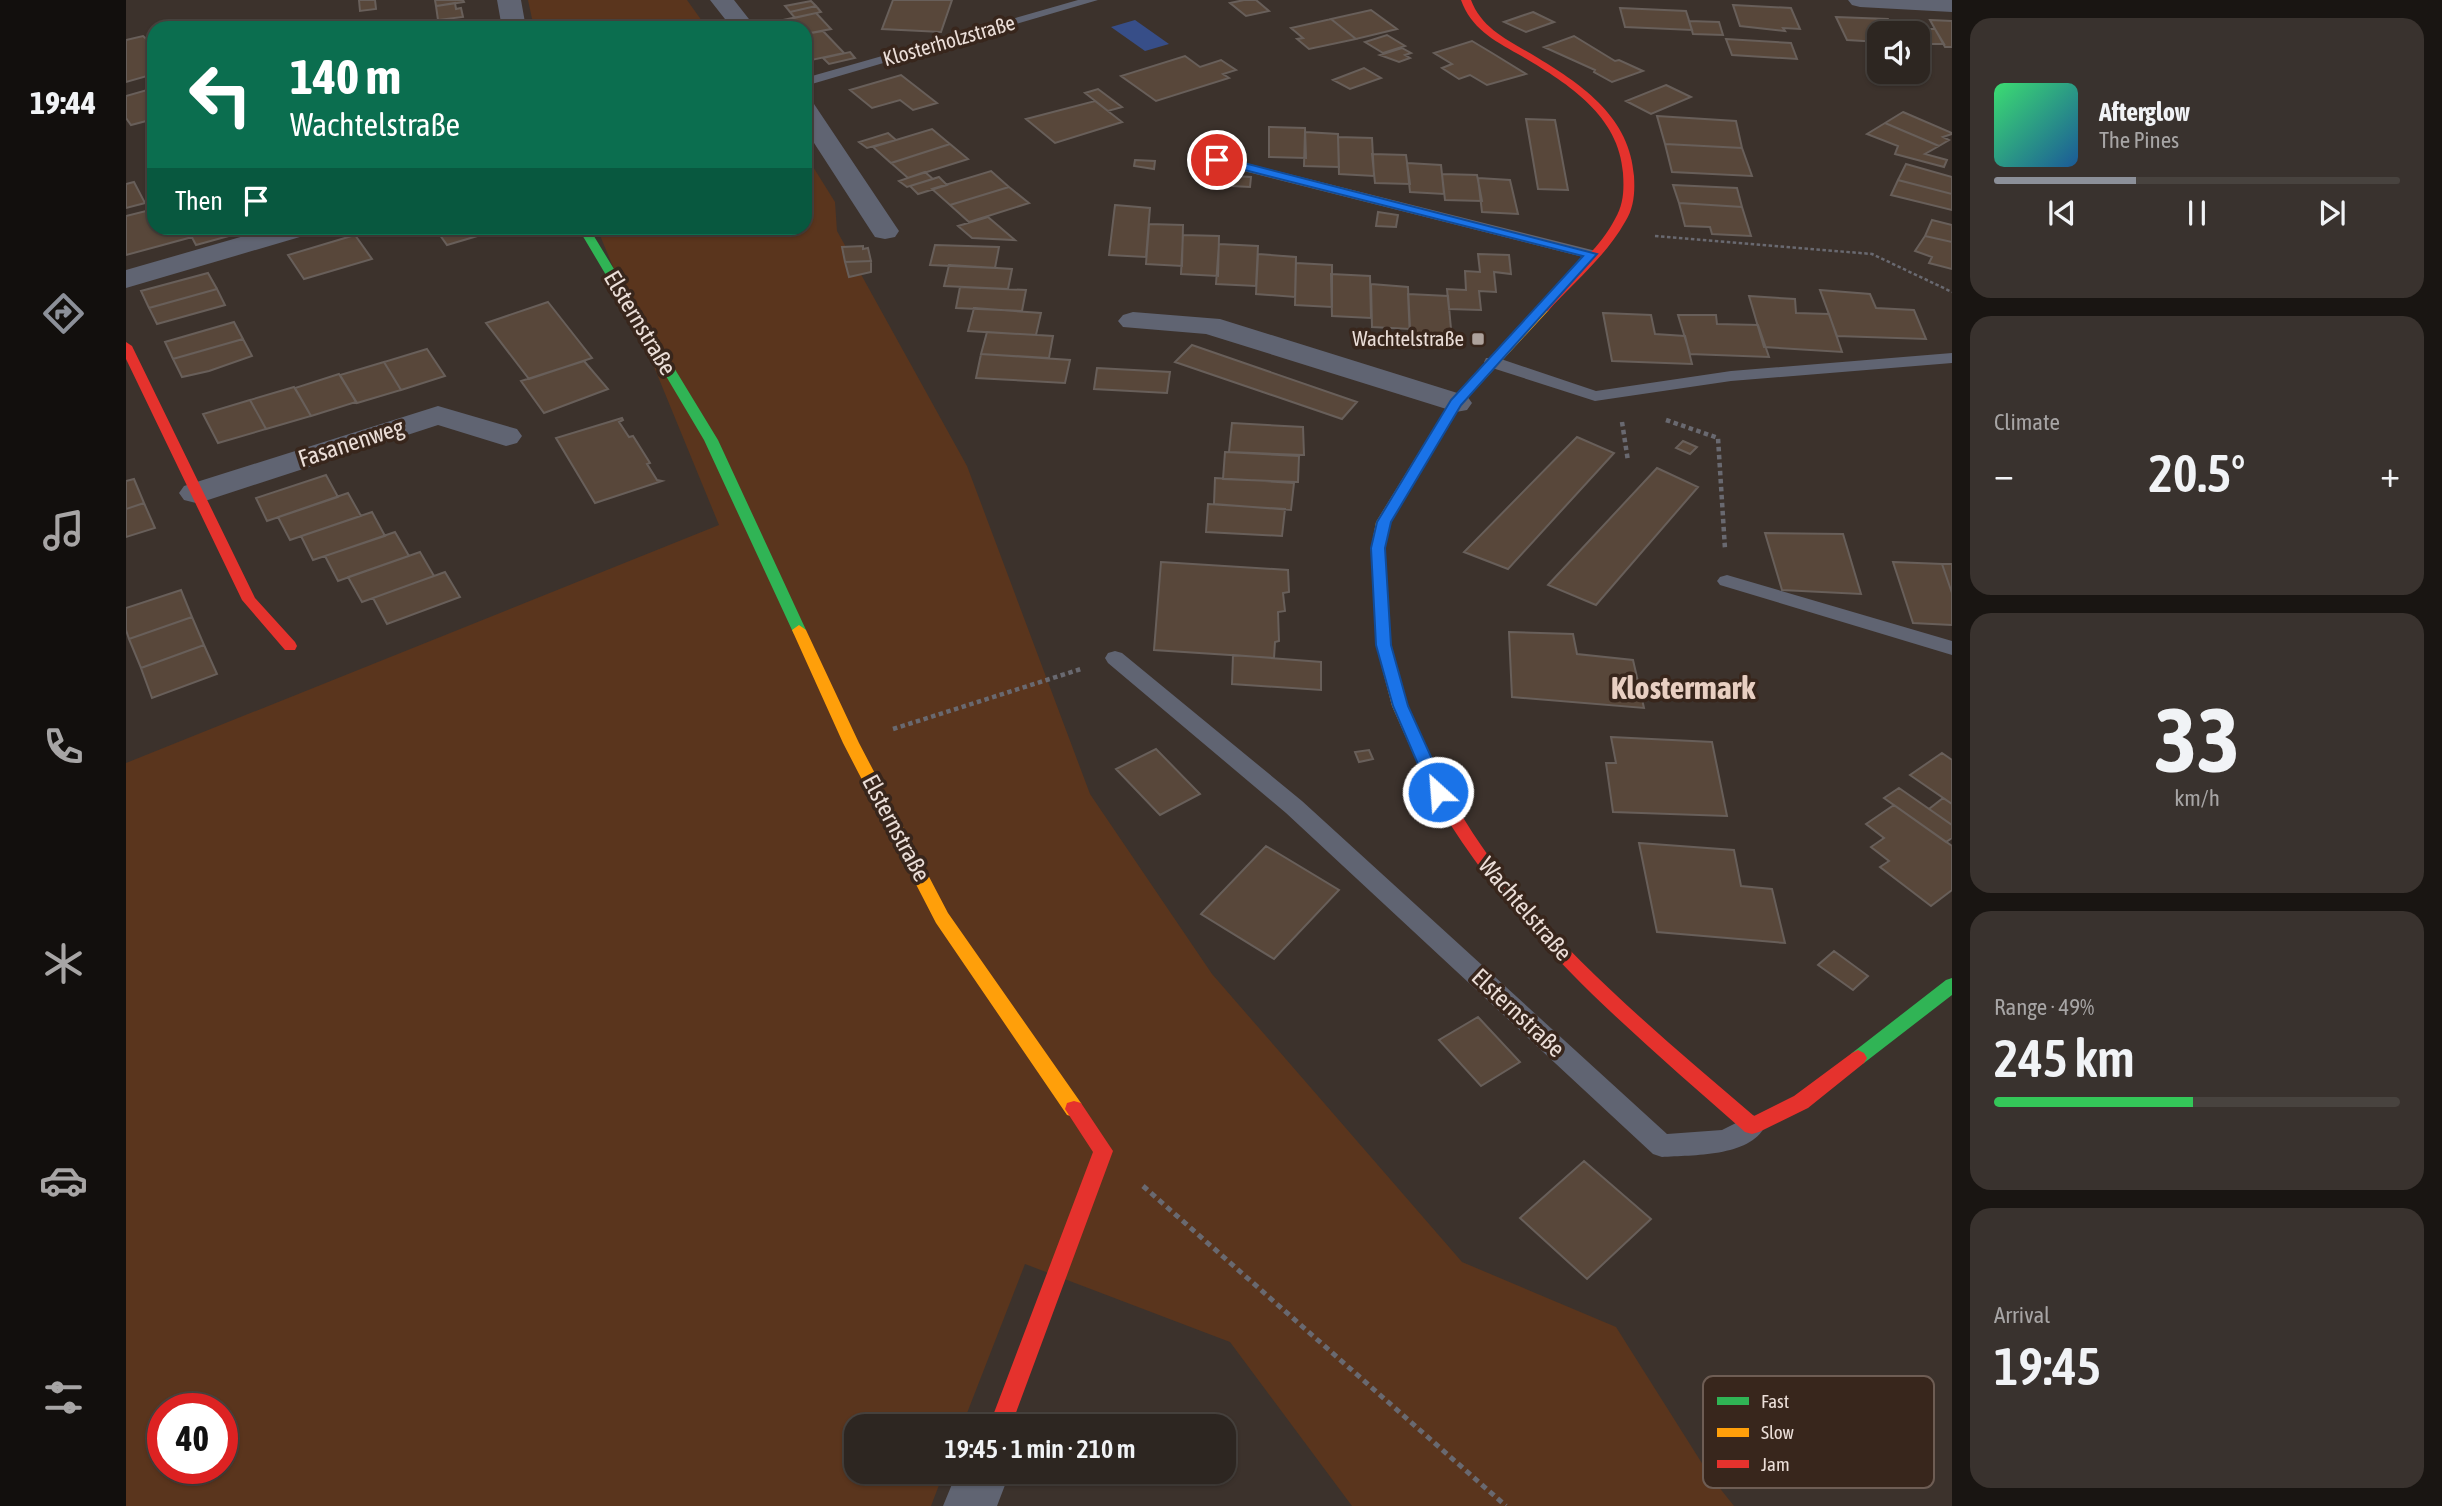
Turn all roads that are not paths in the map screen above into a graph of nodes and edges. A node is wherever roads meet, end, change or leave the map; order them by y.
1 (509, 0) edge
2 (722, 0) edge
3 (1092, 0) edge
4 (1466, 0) edge
5 (1860, 0) edge
6 (1952, 5) edge
7 (513, 21) edge
8 (738, 21) edge
9 (812, 80) edge
10 (812, 120) edge
11 (1217, 160) dead end
12 (885, 231) dead end
13 (276, 235) edge
14 (587, 235) edge
15 (1591, 254) junction
16 (126, 279) edge
17 (1133, 321) dead end
18 (126, 346) edge
19 (1952, 358) edge
20 (1492, 362) junction
21 (1456, 403) junction
22 (506, 436) dead end
23 (196, 493) junction
24 (1727, 581) road end
25 (290, 646) dead end
26 (1952, 648) edge
27 (1115, 658) dead end
28 (1952, 985) edge
29 (1752, 1126) junction
30 (1004, 1414) edge
31 (978, 1484) edge
32 (970, 1506) edge

1 - 7 street
2 - 8 street
3 - 9 lane, Klosterholzstraße
4 - 15 street, Wachtelstraße
5 - 6 street
10 - 12 street
11 - 15 lane
13 - 16 street
14 - 30 street, Elsternstraße
15 - 20 street, Wachtelstraße
17 - 21 street
18 - 23 street
19 - 20 lane
20 - 21 street, Wachtelstraße
21 - 29 street, Wachtelstraße
22 - 23 street, Fasanenweg
23 - 25 street
24 - 26 lane
27 - 29 lane, Elsternstraße
28 - 29 street, Elsternstraße
31 - 32 street

